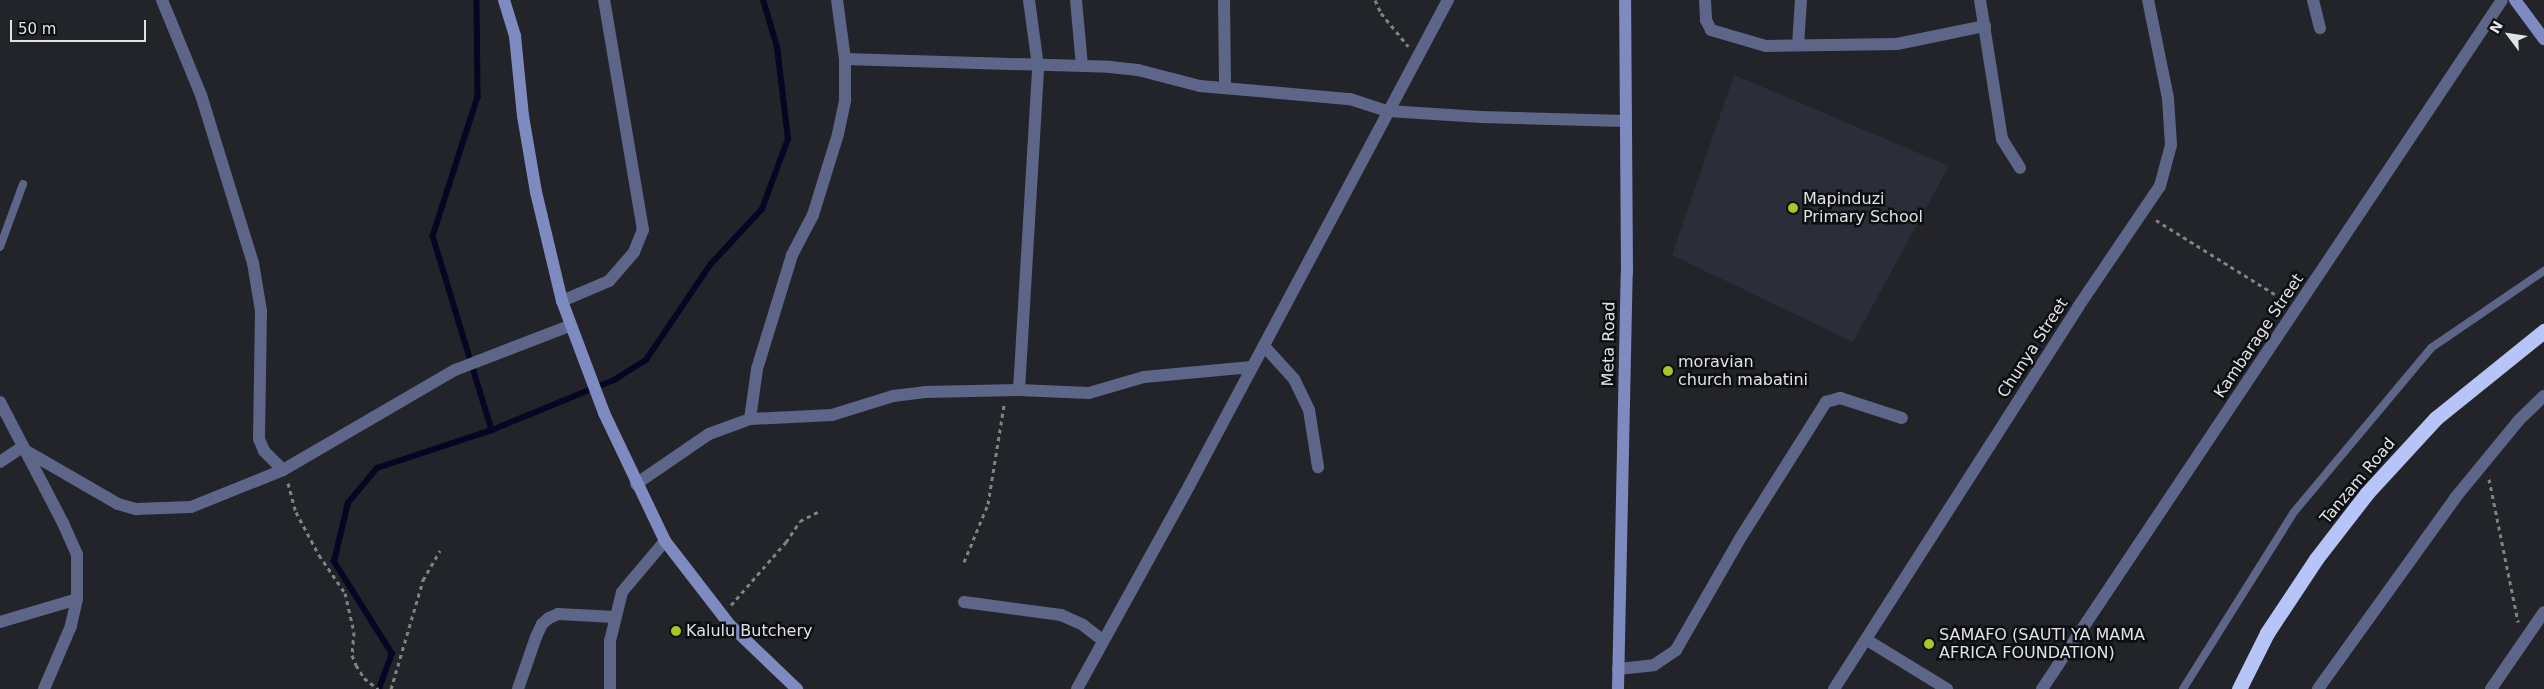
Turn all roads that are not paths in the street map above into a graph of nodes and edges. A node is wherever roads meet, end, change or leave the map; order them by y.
1 (162, 0) edge
2 (504, 0) edge
3 (604, 0) edge
4 (837, 0) edge
5 (1029, 0) edge
6 (1076, 0) edge
7 (1224, 0) edge
8 (1448, 0) edge
9 (1625, 0) edge
10 (1705, 0) edge
11 (1801, 0) edge
12 (1980, 0) edge
13 (2148, 0) edge
14 (2314, 0) edge
15 (2502, 0) edge
16 (2515, 0) edge
17 (1985, 26) junction
18 (2320, 28) dead end
19 (2544, 39) edge
20 (1798, 46) junction
21 (845, 58) junction
22 (1038, 66) junction
23 (1082, 66) junction
24 (1226, 87) junction
25 (1388, 111) junction
26 (1625, 120) junction
27 (2020, 168) dead end
28 (23, 184) dead end
29 (0, 247) edge
30 (2544, 271) edge
31 (562, 301) junction
32 (570, 326) junction
33 (2544, 331) edge
34 (1264, 346) junction
35 (1252, 367) junction
36 (1019, 390) junction
37 (2544, 396) edge
38 (0, 402) edge
39 (1902, 418) dead end
40 (750, 419) junction
41 (21, 448) junction
42 (0, 462) edge
43 (1318, 467) dead end
44 (283, 470) junction
45 (636, 484) junction
46 (665, 541) junction
47 (78, 599) junction
48 (964, 602) dead end
49 (2544, 612) edge
50 (615, 616) junction
51 (0, 622) edge
52 (1102, 640) junction
53 (1867, 640) junction
54 (1618, 669) junction
55 (44, 689) edge
56 (518, 689) edge
57 (610, 689) edge
58 (797, 689) edge
59 (1076, 689) edge
60 (1618, 689) edge
61 (1834, 689) edge
62 (1947, 689) edge
63 (2042, 689) edge
64 (2184, 689) edge
65 (2239, 689) edge
66 (2318, 689) edge
67 (2491, 689) edge

1 - 44 street
2 - 31 main road
3 - 31 street
4 - 21 street
5 - 22 street
6 - 23 street
7 - 24 street
8 - 25 street
9 - 26 main road, Meta Road
10 - 20 street
11 - 20 street
12 - 17 street
13 - 53 street, Chunya Street
14 - 18 street
15 - 63 street, Kambarage Street
16 - 19 main road
17 - 20 street
17 - 27 street
21 - 22 street
21 - 40 street
22 - 23 street
22 - 36 street
23 - 24 street
24 - 25 street
25 - 26 street
25 - 34 street
26 - 54 main road, Meta Road
28 - 29 lane
30 - 64 lane
31 - 32 main road
32 - 44 street
32 - 45 main road
33 - 65 highway, Tanzam Road
34 - 35 street
34 - 43 street
35 - 36 street
35 - 52 street
36 - 40 street
37 - 66 street
38 - 41 street
39 - 54 street
40 - 45 street
41 - 42 street
41 - 44 street
41 - 47 street
45 - 46 main road
46 - 50 street
46 - 58 main road
47 - 51 street
47 - 55 street
48 - 52 street
49 - 67 street
50 - 56 street
50 - 57 street
52 - 59 street
53 - 61 street, Chunya Street
53 - 62 street
54 - 60 main road, Meta Road

